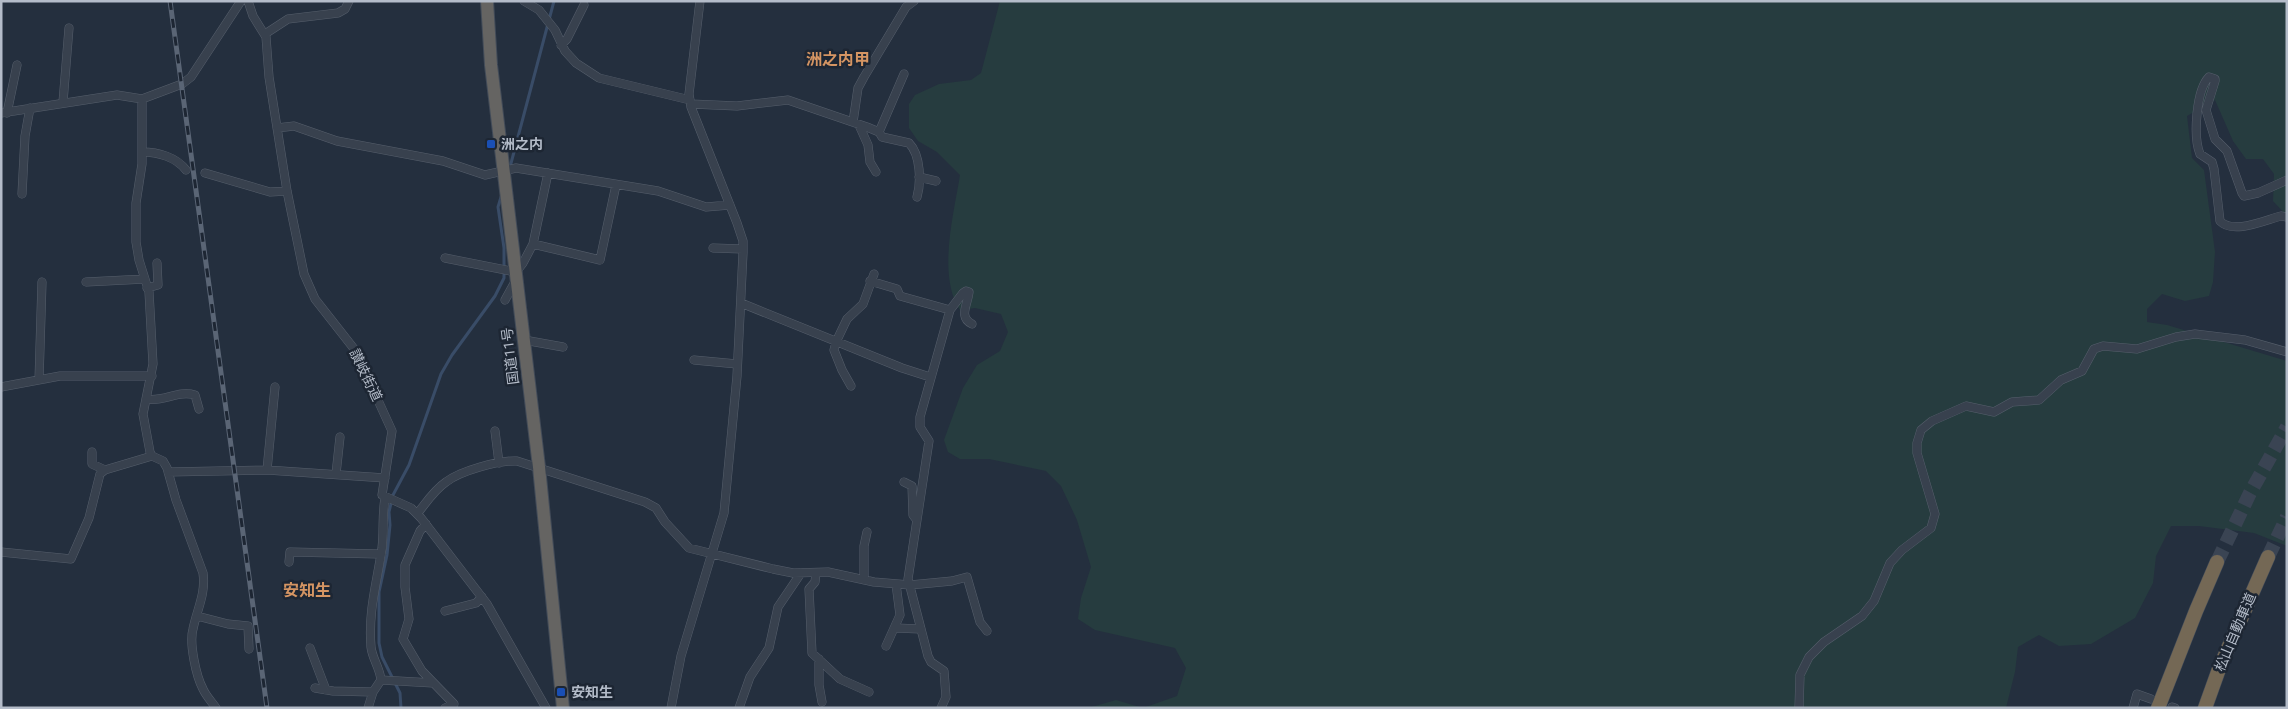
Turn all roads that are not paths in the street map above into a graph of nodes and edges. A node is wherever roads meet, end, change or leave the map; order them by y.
1 (241, 1) edge
2 (248, 1) edge
3 (349, 1) edge
4 (487, 1) edge
5 (524, 1) edge
6 (700, 1) edge
7 (911, 2) edge
8 (584, 5) dead end
9 (69, 28) dead end
10 (265, 34) junction
11 (561, 45) junction
12 (16, 65) dead end
13 (904, 74) dead end
14 (142, 99) junction
15 (63, 102) junction
16 (690, 102) junction
17 (30, 108) junction
18 (4, 113) edge
19 (856, 123) junction
20 (277, 128) junction
21 (879, 132) junction
22 (142, 152) junction
23 (186, 170) dead end
24 (504, 171) junction
25 (876, 172) dead end
26 (205, 173) dead end
27 (548, 173) junction
28 (919, 177) junction
29 (2287, 180) edge
30 (936, 182) dead end
31 (616, 185) junction
32 (287, 190) junction
33 (22, 194) dead end
34 (916, 198) dead end
35 (730, 205) junction
36 (2287, 217) edge
37 (532, 244) junction
38 (713, 248) dead end
39 (743, 249) junction
40 (445, 258) dead end
41 (157, 263) dead end
42 (516, 275) junction
43 (145, 279) junction
44 (42, 282) dead end
45 (86, 282) dead end
46 (147, 288) junction
47 (505, 300) dead end
48 (741, 303) junction
49 (950, 310) junction
50 (972, 324) dead end
51 (524, 340) junction
52 (836, 342) junction
53 (563, 347) dead end
54 (2287, 352) edge
55 (694, 360) dead end
56 (737, 364) junction
57 (152, 376) junction
58 (930, 376) junction
59 (40, 380) junction
60 (851, 386) dead end
61 (1, 387) edge
62 (275, 387) dead end
63 (147, 399) junction
64 (199, 409) dead end
65 (495, 431) dead end
66 (340, 437) dead end
67 (92, 452) dead end
68 (152, 456) junction
69 (500, 463) junction
70 (539, 467) junction
71 (105, 470) junction
72 (267, 470) junction
73 (168, 472) junction
74 (336, 474) junction
75 (385, 478) junction
76 (904, 482) dead end
77 (386, 498) junction
78 (417, 514) junction
79 (916, 519) junction
80 (426, 524) junction
81 (867, 532) dead end
82 (1, 552) edge
83 (712, 553) junction
84 (380, 554) junction
85 (2268, 556) tunnel mouth
86 (290, 562) dead end
87 (2217, 562) tunnel mouth
88 (801, 573) junction
89 (816, 573) junction
90 (864, 580) junction
91 (896, 584) junction
92 (910, 585) junction
93 (482, 597) junction
94 (445, 611) dead end
95 (197, 616) junction
96 (895, 628) junction
97 (921, 629) junction
98 (987, 631) dead end
99 (886, 646) dead end
100 (310, 648) dead end
101 (249, 649) dead end
102 (819, 659) junction
103 (381, 680) junction
104 (433, 683) junction
105 (315, 688) dead end
106 (326, 690) junction
107 (373, 692) junction
108 (869, 692) dead end
109 (822, 702) dead end
110 (2154, 703) edge
111 (216, 708) edge
112 (368, 708) edge
113 (445, 708) edge
114 (546, 708) edge
115 (563, 708) edge
116 (670, 708) edge
117 (740, 708) edge
118 (941, 708) edge
119 (1799, 708) edge
120 (2133, 708) edge
121 (2205, 708) edge

1 - 14 street
2 - 10 street, 讃岐街道
3 - 10 street
4 - 24 highway, 国道11号
5 - 11 street
6 - 16 street
7 - 19 street
8 - 11 street
9 - 15 street
10 - 20 street, 讃岐街道
11 - 16 street
12 - 18 street
13 - 21 street
14 - 15 street
14 - 22 street
15 - 17 street
16 - 19 street
16 - 35 street
17 - 18 street
17 - 33 street
19 - 21 street
19 - 25 street
20 - 24 street
20 - 32 street, 讃岐街道
21 - 28 street
22 - 23 street
22 - 43 street
24 - 27 street
24 - 42 highway, 国道11号
26 - 32 street
27 - 31 street
27 - 37 street
28 - 30 street
28 - 34 street
29 - 36 street
31 - 35 street
31 - 37 street
32 - 75 street, 讃岐街道
35 - 39 street
37 - 42 street
38 - 39 street
39 - 48 street
40 - 42 street
41 - 46 street
42 - 47 street
42 - 51 highway, 国道11号
43 - 45 street
43 - 46 street
44 - 59 street
46 - 57 street
48 - 52 street
48 - 56 street
49 - 50 street
49 - 52 street
49 - 58 street
51 - 53 street
51 - 70 highway, 国道11号
52 - 58 street
52 - 60 street
54 - 119 street
55 - 56 street
56 - 83 street
57 - 59 street
57 - 63 street
58 - 79 street
59 - 61 street
62 - 72 street
63 - 64 street
63 - 68 street
65 - 69 street
66 - 74 street
67 - 71 street
68 - 71 street
68 - 73 street
69 - 70 street
69 - 78 street
70 - 83 street
70 - 115 highway, 国道11号
71 - 82 street
72 - 73 street
72 - 74 street
73 - 95 street
74 - 75 street
75 - 77 street, 讃岐街道
76 - 79 street
77 - 78 street
77 - 84 street
78 - 80 street
79 - 92 street
80 - 93 street
80 - 104 street
81 - 90 street
83 - 88 street
83 - 116 street
84 - 86 street
84 - 103 street
85 - 121 highway, 松山自動車道
87 - 110 highway
88 - 89 street
88 - 117 street
89 - 90 street
89 - 102 street
90 - 91 street
91 - 92 street
91 - 96 street
92 - 97 street
92 - 98 street
93 - 94 street
93 - 114 street
95 - 101 street
95 - 111 street
96 - 97 street
96 - 99 street
97 - 118 street
100 - 106 street
102 - 108 street
102 - 109 street
103 - 104 street
103 - 107 street
104 - 113 street
105 - 106 street
106 - 107 street
107 - 112 street
110 - 120 street

